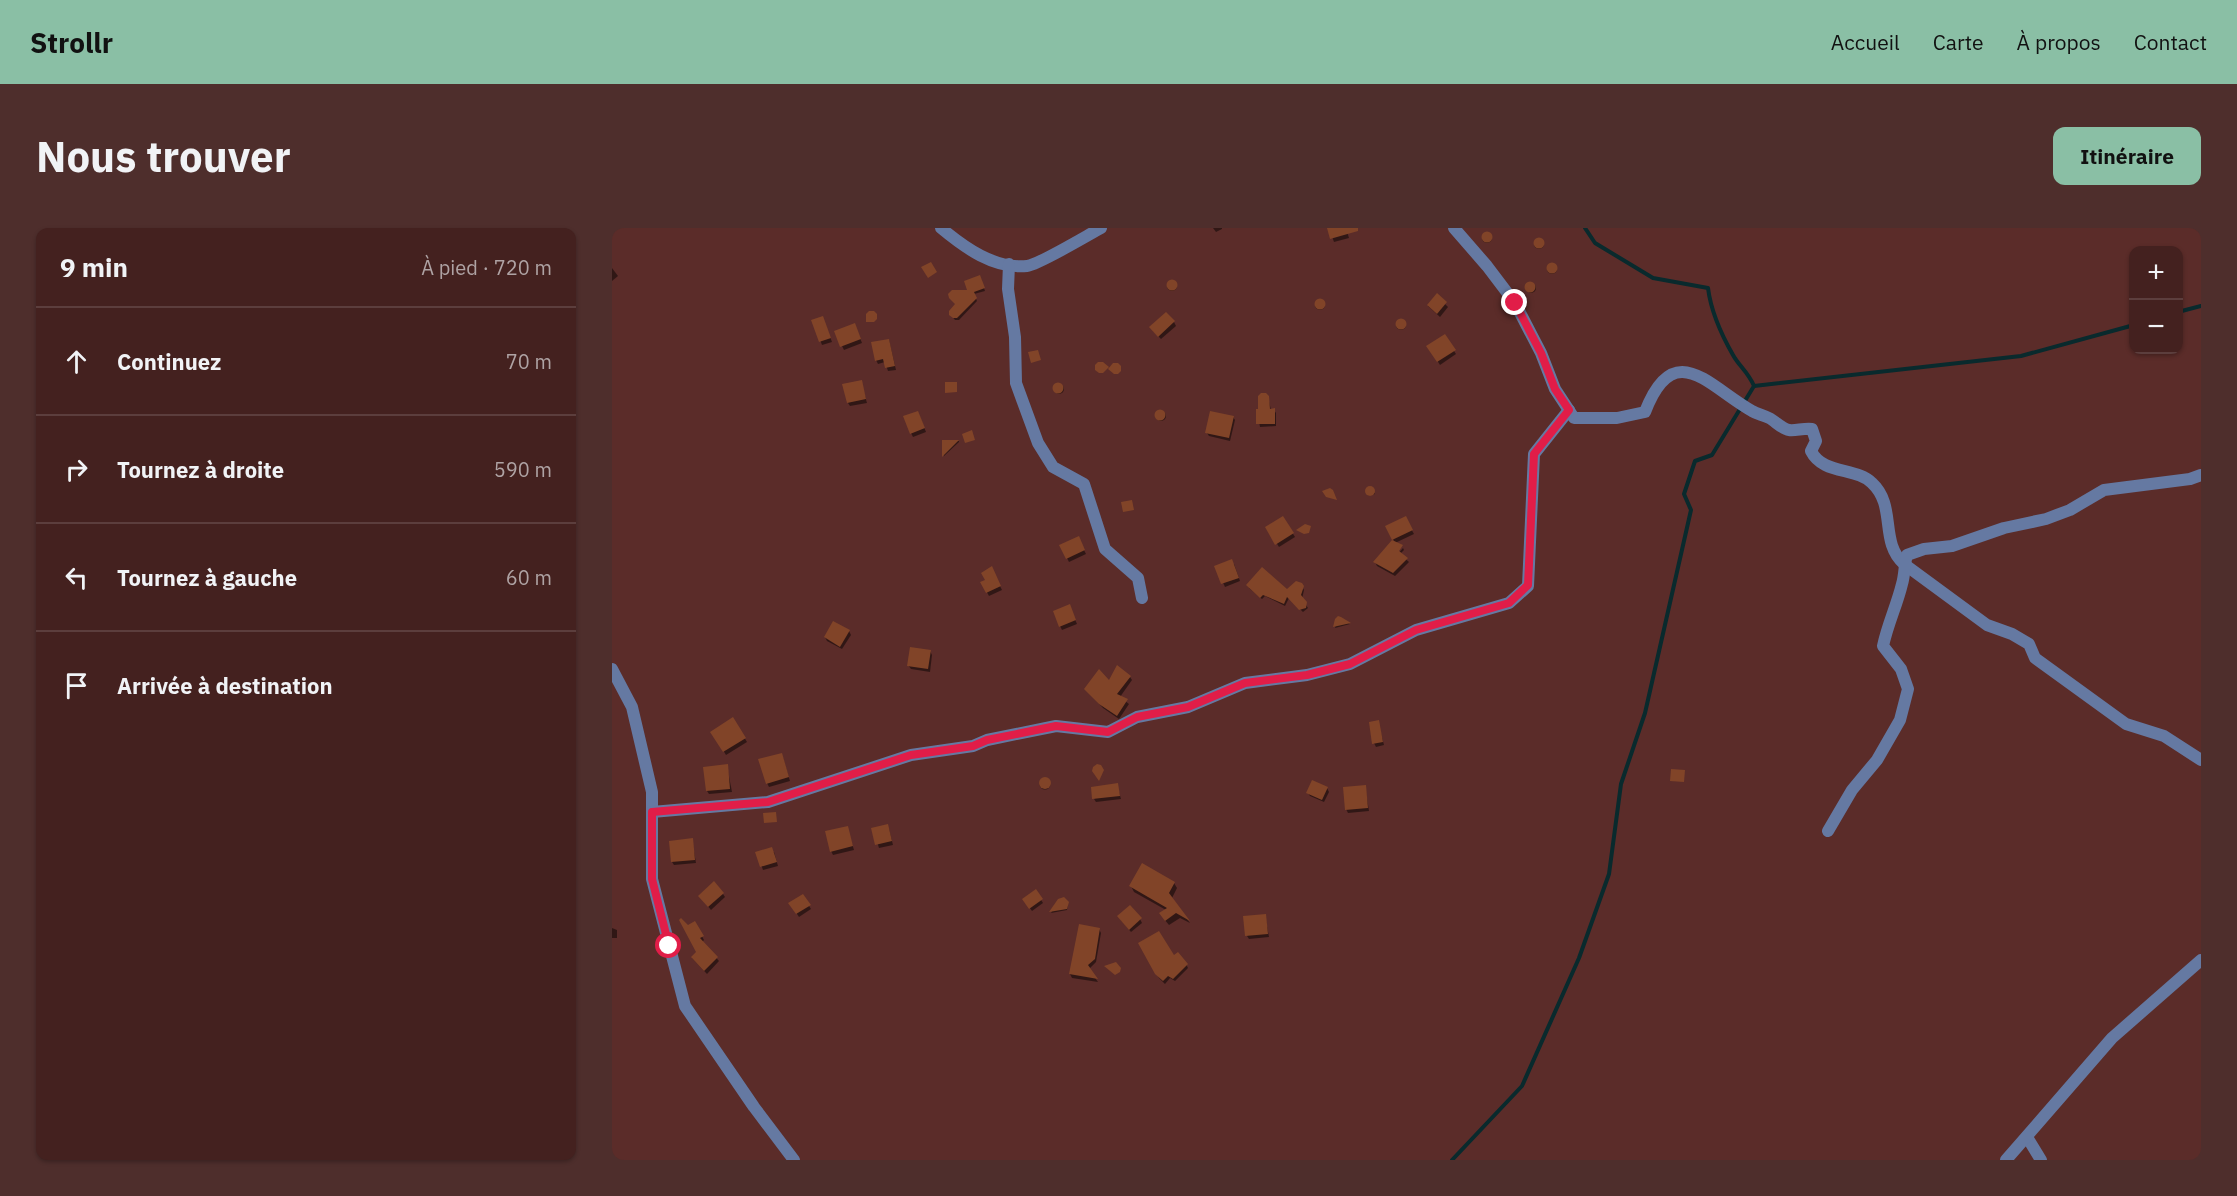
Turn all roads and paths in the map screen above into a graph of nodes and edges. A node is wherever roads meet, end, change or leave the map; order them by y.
1 (941, 228) edge
2 (1101, 228) edge
3 (1454, 228) edge
4 (1009, 264) junction
5 (1569, 410) junction
6 (2201, 475) edge
7 (1904, 564) junction
8 (1142, 598) dead end
9 (612, 669) edge
10 (2201, 760) edge
11 (652, 812) junction
12 (1828, 831) dead end
13 (2201, 960) edge
14 (2027, 1137) junction
15 (794, 1160) edge
16 (2006, 1160) edge
17 (2041, 1160) edge

1 - 4 street
2 - 4 street
3 - 5 street
4 - 8 street
5 - 7 street
5 - 11 street
6 - 7 street
7 - 10 street
7 - 12 street
9 - 11 street
11 - 15 street
13 - 14 street
14 - 16 street
14 - 17 street

